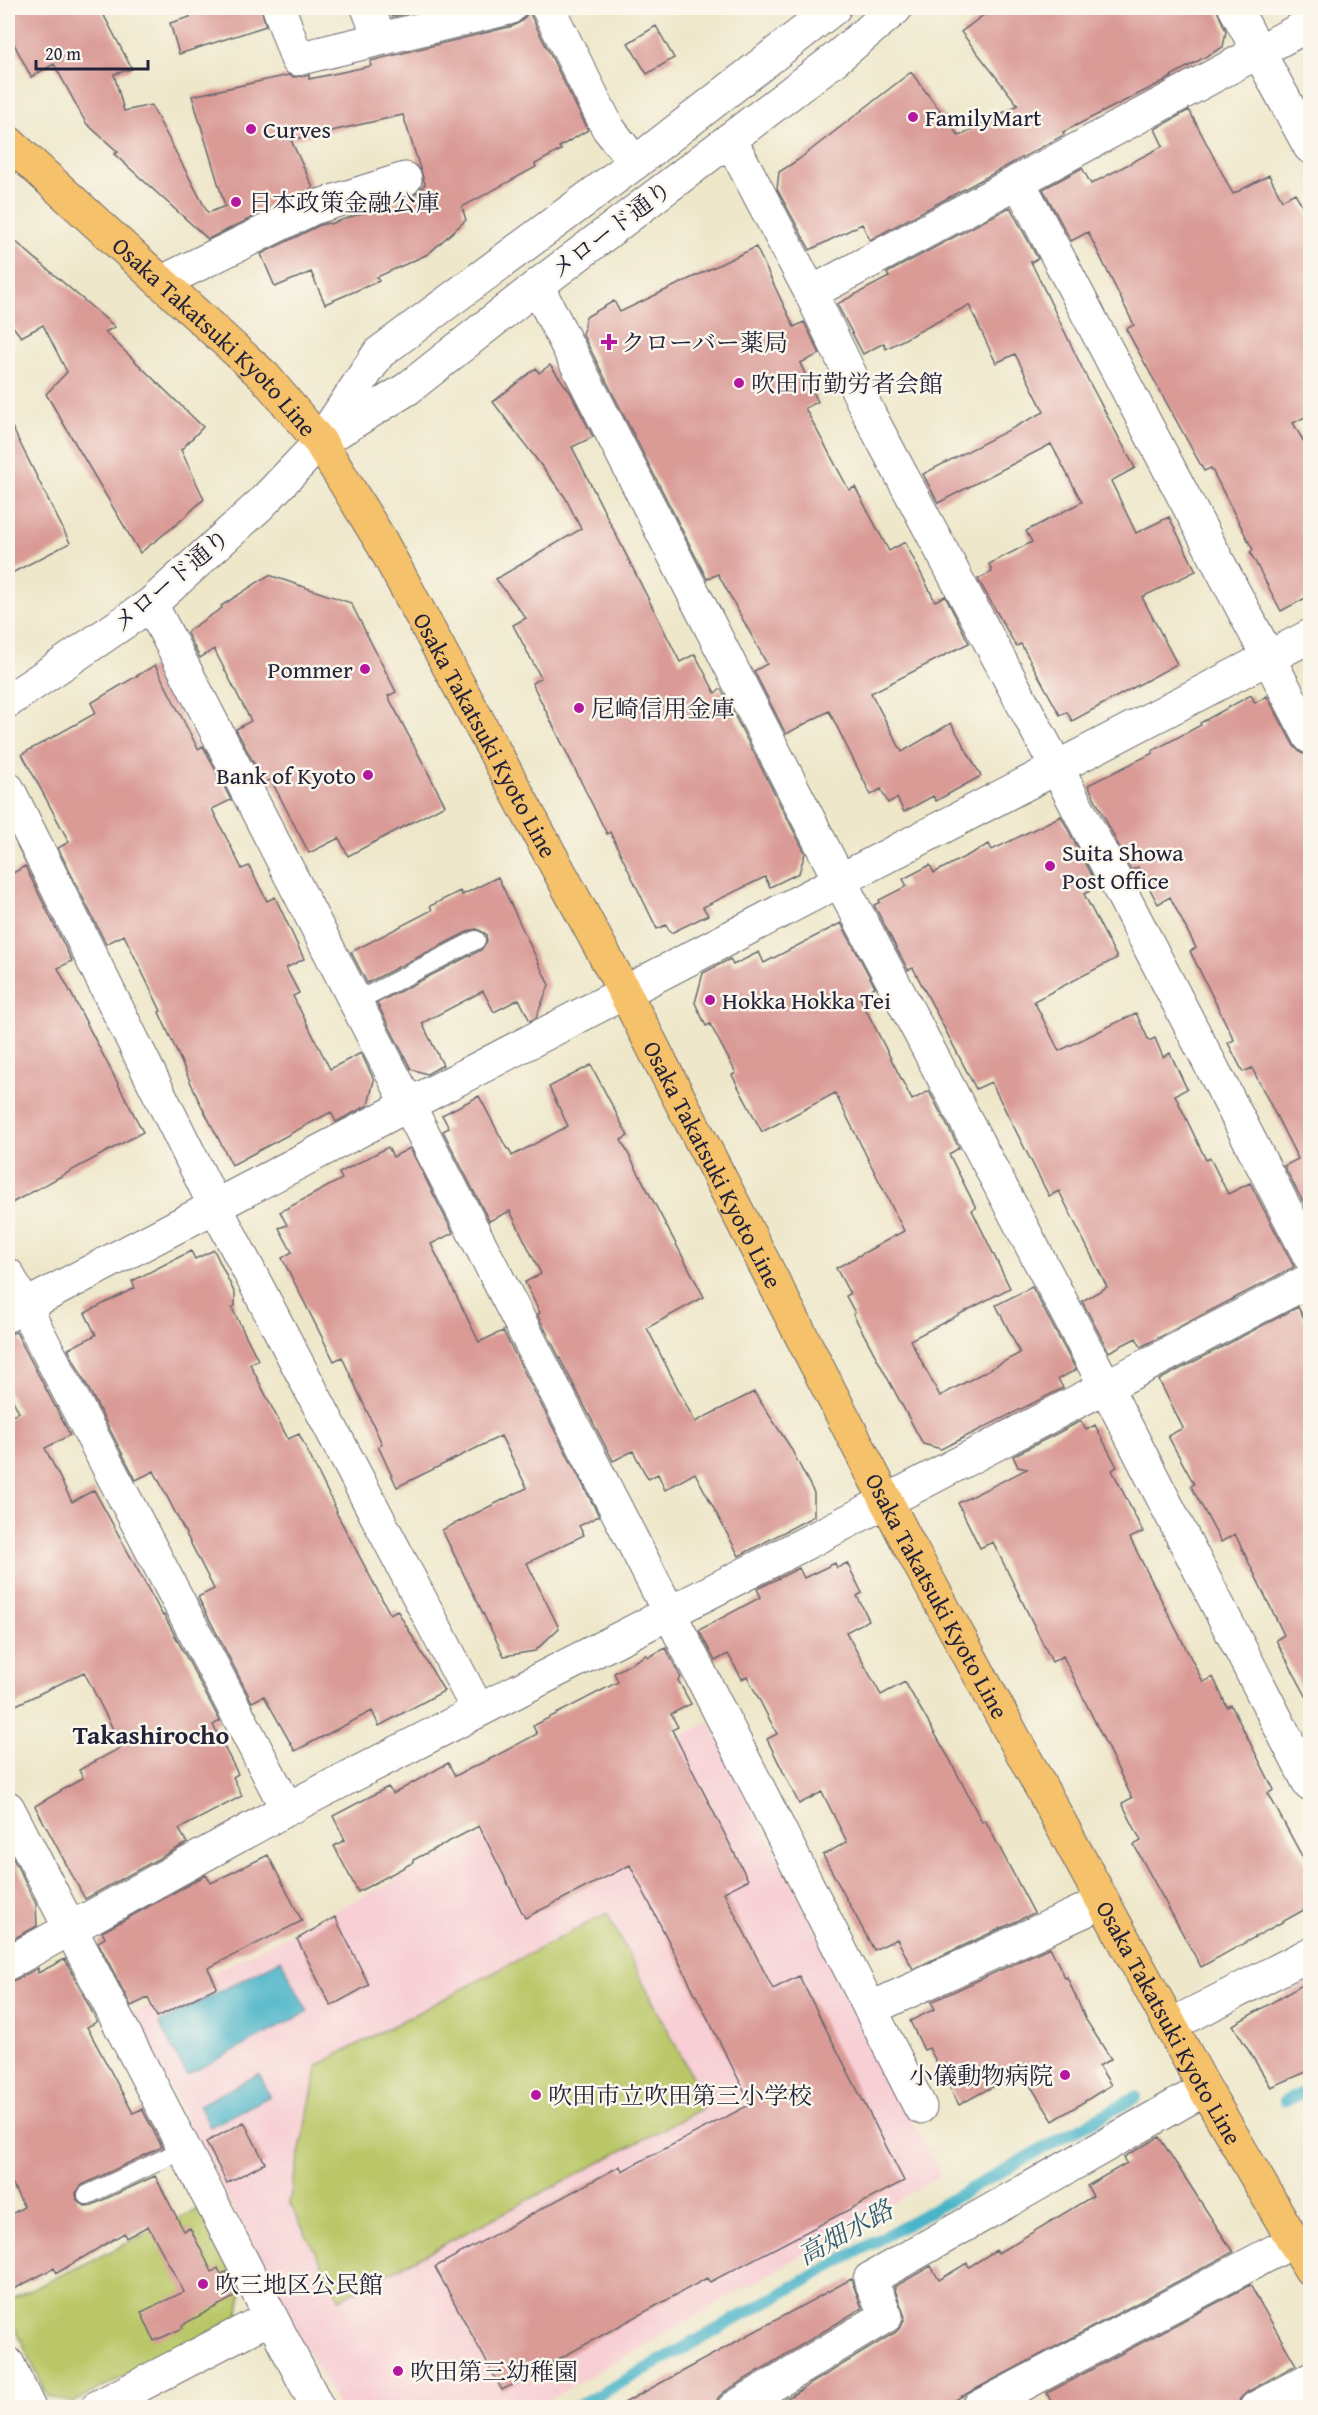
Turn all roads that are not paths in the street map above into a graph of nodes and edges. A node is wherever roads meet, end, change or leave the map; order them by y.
1 (279, 8) edge
2 (368, 8) edge
3 (509, 8) edge
4 (548, 8) edge
5 (834, 8) edge
6 (896, 8) edge
7 (1235, 8) edge
8 (1311, 24) edge
9 (380, 39) junction
10 (1261, 51) junction
11 (729, 139) junction
12 (8, 142) edge
13 (1311, 147) edge
14 (636, 163) junction
15 (405, 179) dead end
16 (1018, 181) junction
17 (162, 282) junction
18 (537, 286) junction
19 (811, 293) junction
20 (320, 442) junction
21 (151, 604) junction
22 (1311, 636) edge
23 (1269, 657) junction
24 (8, 700) edge
25 (1311, 737) edge
26 (1057, 768) junction
27 (8, 789) edge
28 (840, 881) junction
29 (476, 940) dead end
30 (625, 993) junction
31 (355, 1002) junction
32 (408, 1105) junction
33 (215, 1206) junction
34 (1311, 1257) edge
35 (8, 1275) edge
36 (1311, 1280) edge
37 (16, 1311) edge
38 (1106, 1387) junction
39 (885, 1501) junction
40 (669, 1612) junction
41 (478, 1710) junction
42 (1311, 1785) edge
43 (8, 1808) edge
44 (287, 1809) junction
45 (1103, 1902) junction
46 (70, 1929) junction
47 (1311, 1954) edge
48 (8, 1963) edge
49 (870, 2009) junction
50 (1171, 2025) junction
51 (1205, 2089) junction
52 (920, 2107) dead end
53 (184, 2149) junction
54 (87, 2195) dead end
55 (1294, 2241) junction
56 (1311, 2269) edge
57 (271, 2317) junction
58 (8, 2364) edge
59 (1311, 2379) edge
60 (29, 2408) edge
61 (96, 2408) edge
62 (318, 2408) edge
63 (735, 2408) edge
64 (978, 2408) edge
65 (1256, 2408) edge

1 - 9 street
2 - 9 street
3 - 9 street
4 - 14 street
5 - 14 street, メロード通り
6 - 11 street, メロード通り
7 - 10 street
8 - 10 street
10 - 13 street
10 - 16 street
11 - 18 street, メロード通り
11 - 19 street
12 - 17 main road, Osaka Takatsuki Kyoto Line
14 - 20 street, メロード通り
15 - 17 street
16 - 19 street
16 - 23 street
17 - 20 main road, Osaka Takatsuki Kyoto Line
18 - 20 street, メロード通り
18 - 28 street
19 - 26 street
20 - 21 street, メロード通り
20 - 30 main road, Osaka Takatsuki Kyoto Line
21 - 24 street, メロード通り
21 - 31 street
22 - 23 street
23 - 25 street
23 - 26 street
26 - 28 street
26 - 34 street
27 - 33 street
28 - 30 street
28 - 38 street
29 - 31 lane
30 - 32 street
30 - 39 main road, Osaka Takatsuki Kyoto Line
31 - 32 street
32 - 33 street
32 - 40 street
33 - 37 street
33 - 41 street
35 - 37 street
36 - 38 street
37 - 44 street
38 - 39 street
38 - 42 street
39 - 40 street
39 - 45 main road, Osaka Takatsuki Kyoto Line
40 - 41 street
40 - 49 street
41 - 44 street
43 - 46 street
44 - 46 street
45 - 49 street
45 - 50 main road, Osaka Takatsuki Kyoto Line
46 - 48 street
46 - 53 street
47 - 50 street
49 - 52 street
50 - 51 main road, Osaka Takatsuki Kyoto Line
51 - 55 main road, Osaka Takatsuki Kyoto Line
51 - 63 street
53 - 54 lane
53 - 57 street
55 - 56 main road, Osaka Takatsuki Kyoto Line
55 - 64 street
57 - 61 street
57 - 62 street
58 - 60 street
59 - 65 street

